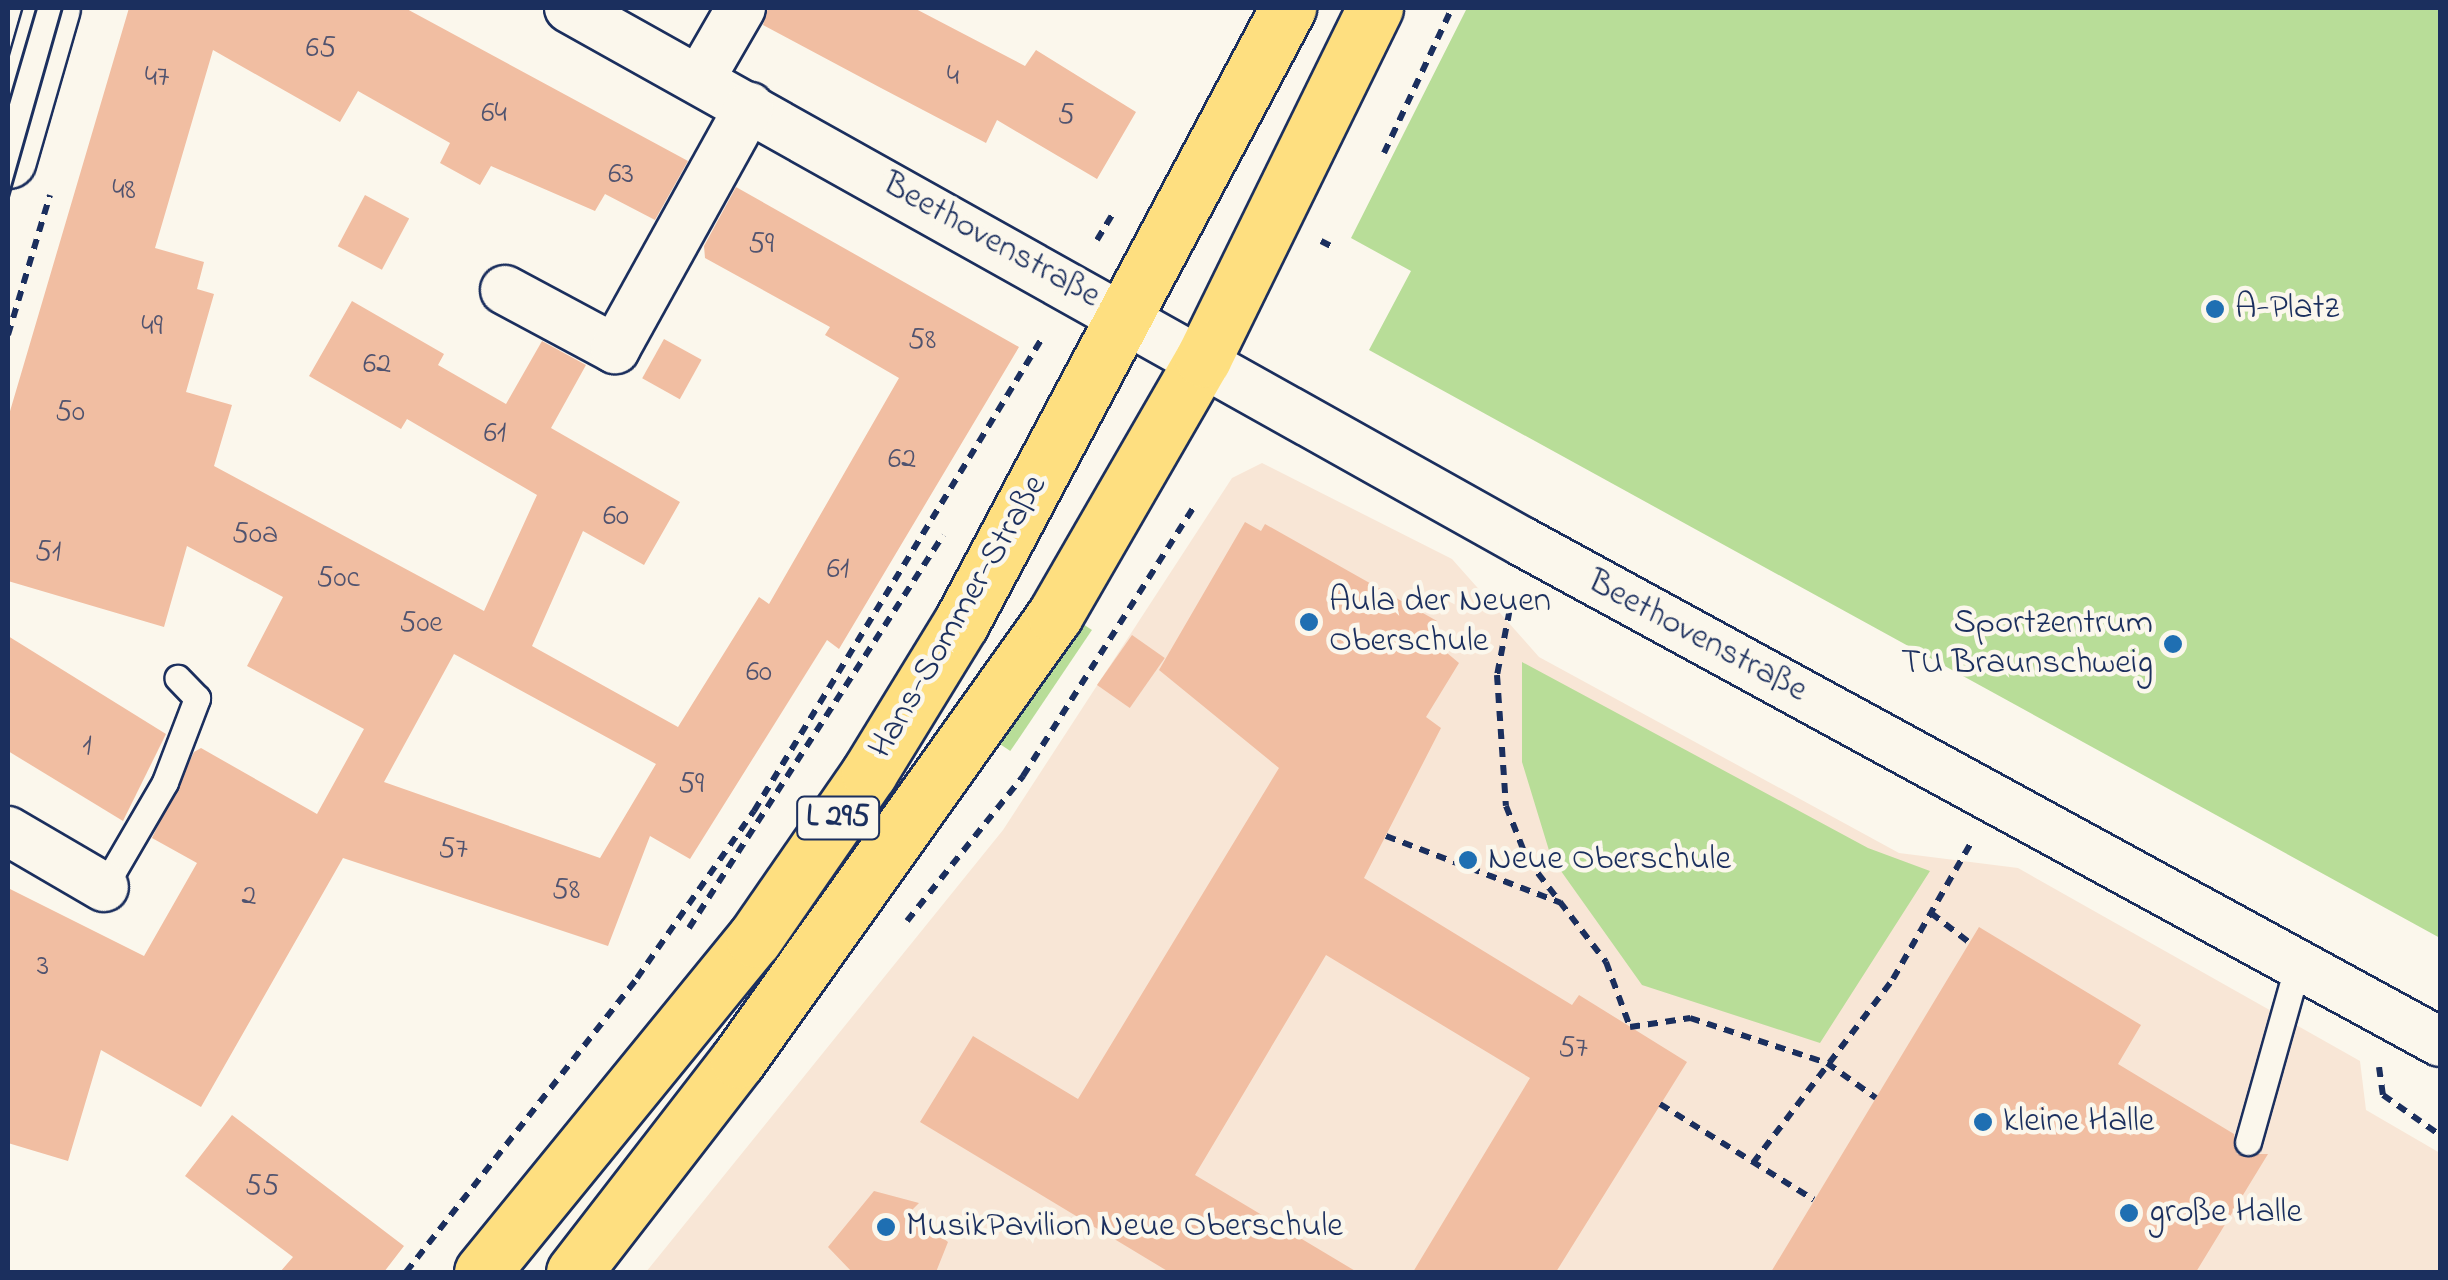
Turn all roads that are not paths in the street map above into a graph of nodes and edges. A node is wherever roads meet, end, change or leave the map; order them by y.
1 (52, 8) edge
2 (569, 8) edge
3 (742, 8) edge
4 (1288, 8) edge
5 (1376, 8) edge
6 (700, 80) junction
7 (749, 107) junction
8 (8, 160) edge
9 (505, 290) dead end
10 (1128, 317) junction
11 (1203, 359) junction
12 (178, 678) dead end
13 (8, 831) edge
14 (104, 888) joint
15 (2298, 964) junction
16 (2440, 1042) edge
17 (2248, 1142) dead end
18 (482, 1272) edge
19 (574, 1272) edge

1 - 8 street
2 - 6 street, Beethovenstraße
3 - 6 street
4 - 10 main road, Hans-Sommer-Straße / L 295
5 - 11 main road, Hans-Sommer-Straße / L 295
6 - 7 street, Beethovenstraße
7 - 9 street
7 - 10 street, Beethovenstraße
10 - 11 street, Beethovenstraße
10 - 18 main road, Hans-Sommer-Straße / L 295
11 - 15 street, Beethovenstraße
11 - 19 main road, Hans-Sommer-Straße / L 295
12 - 14 lane
13 - 14 street
15 - 16 street, Beethovenstraße
15 - 17 lane

